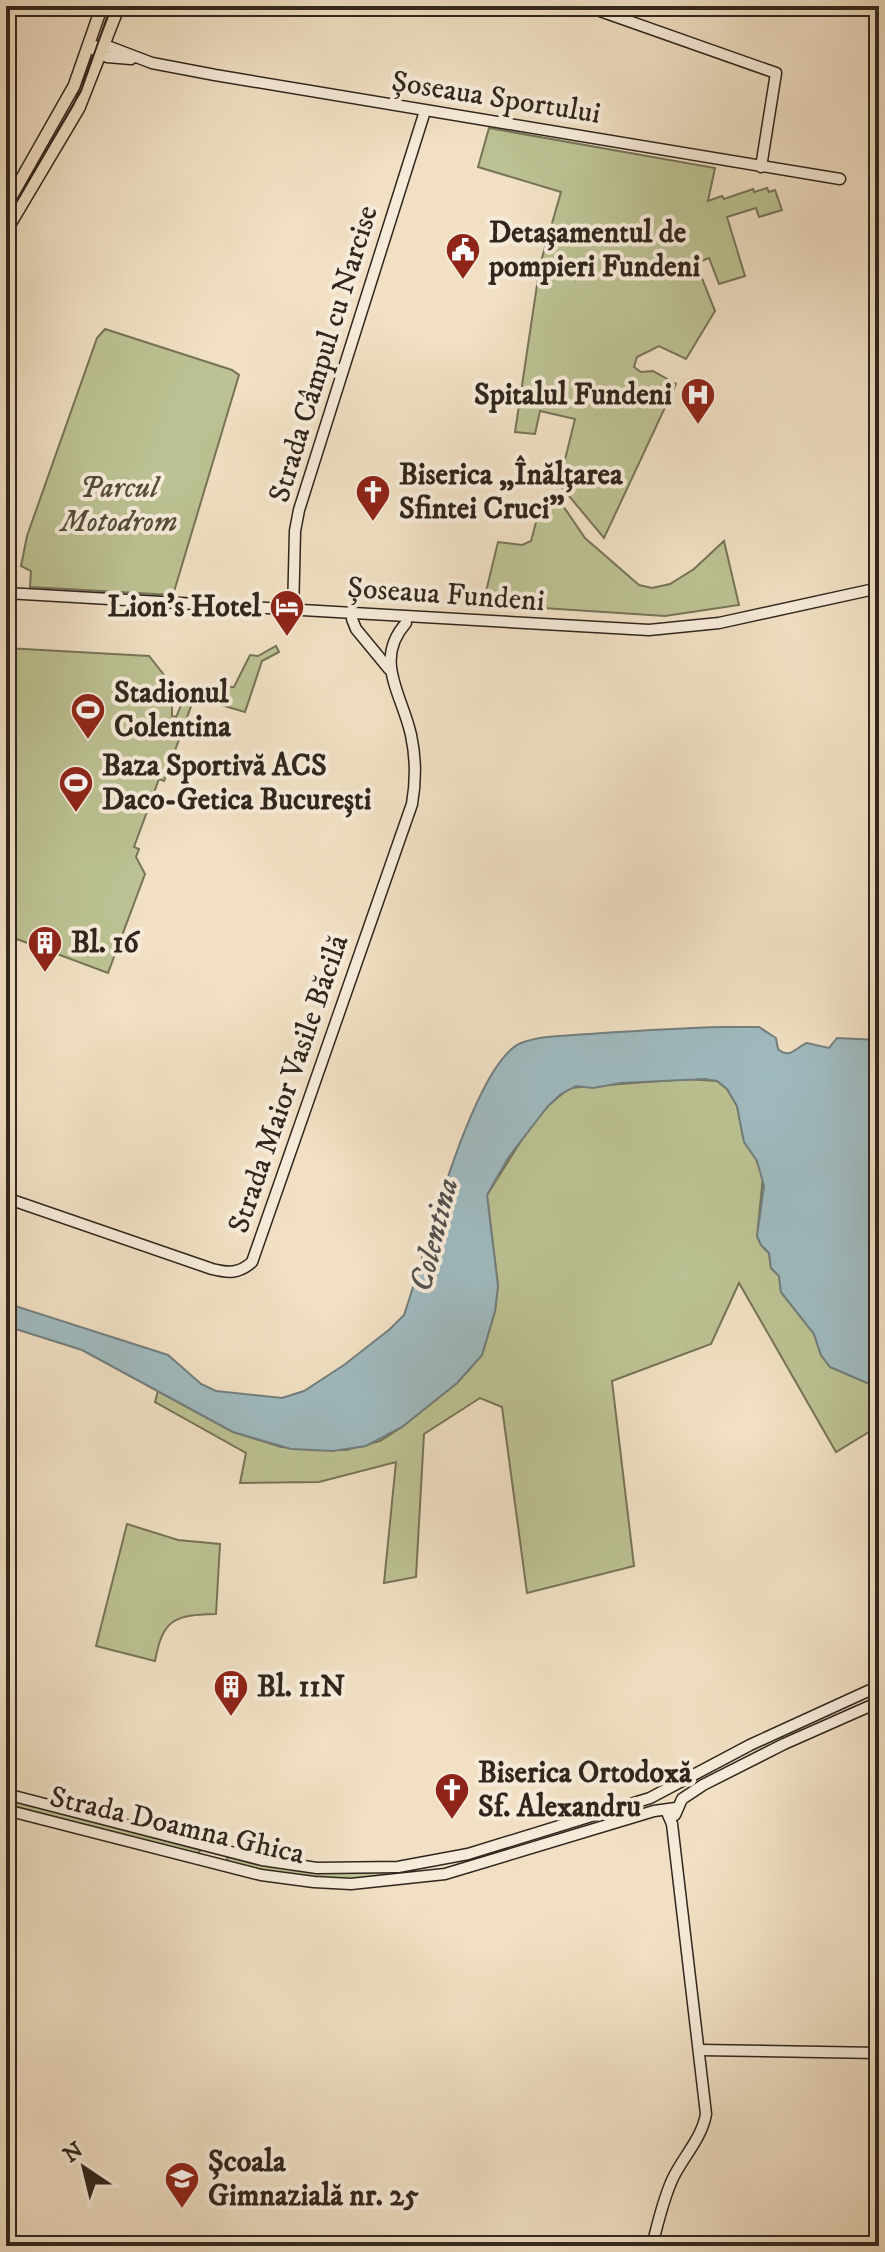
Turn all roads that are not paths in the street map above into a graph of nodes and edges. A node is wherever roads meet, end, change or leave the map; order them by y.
1 (102, 6) edge
2 (119, 6) edge
3 (586, 6) edge
4 (88, 46) junction
5 (102, 50) junction
6 (425, 111) junction
7 (761, 167) junction
8 (840, 179) dead end
9 (6, 206) edge
10 (6, 231) edge
11 (879, 588) edge
12 (879, 594) edge
13 (6, 595) edge
14 (293, 612) junction
15 (352, 619) junction
16 (406, 623) junction
17 (390, 671) junction
18 (6, 1198) edge
19 (879, 1686) edge
20 (879, 1702) edge
21 (673, 1787) junction
22 (6, 1794) edge
23 (659, 1794) junction
24 (672, 1807) junction
25 (6, 1810) edge
26 (597, 1814) junction
27 (600, 1827) junction
28 (700, 2050) junction
29 (879, 2053) edge
30 (652, 2246) edge

1 - 4 main road
2 - 5 main road
3 - 7 main road
4 - 5 main road, Șoseaua Sportului
4 - 9 main road
5 - 6 main road, Șoseaua Sportului
5 - 10 main road
6 - 7 main road, Șoseaua Sportului
6 - 14 main road, Strada Câmpul cu Narcise
7 - 8 main road, Șoseaua Sportului
11 - 14 main road, Șoseaua Fundeni
12 - 16 main road, Șoseaua Fundeni
13 - 14 main road, Șoseaua Fundeni
14 - 15 main road, Șoseaua Fundeni
15 - 16 main road, Șoseaua Fundeni
15 - 17 main road, Strada Maior Vasile Băcilă
16 - 17 main road
17 - 18 main road, Strada Maior Vasile Băcilă
19 - 21 main road, Strada Doamna Ghica
20 - 24 main road, Strada Doamna Ghica
21 - 23 main road, Strada Doamna Ghica
21 - 24 main road
22 - 26 main road, Strada Doamna Ghica
23 - 24 main road
23 - 26 main road, Strada Doamna Ghica
24 - 27 main road, Strada Doamna Ghica
24 - 28 main road
25 - 27 main road, Strada Doamna Ghica
26 - 27 main road
28 - 29 main road
28 - 30 main road

